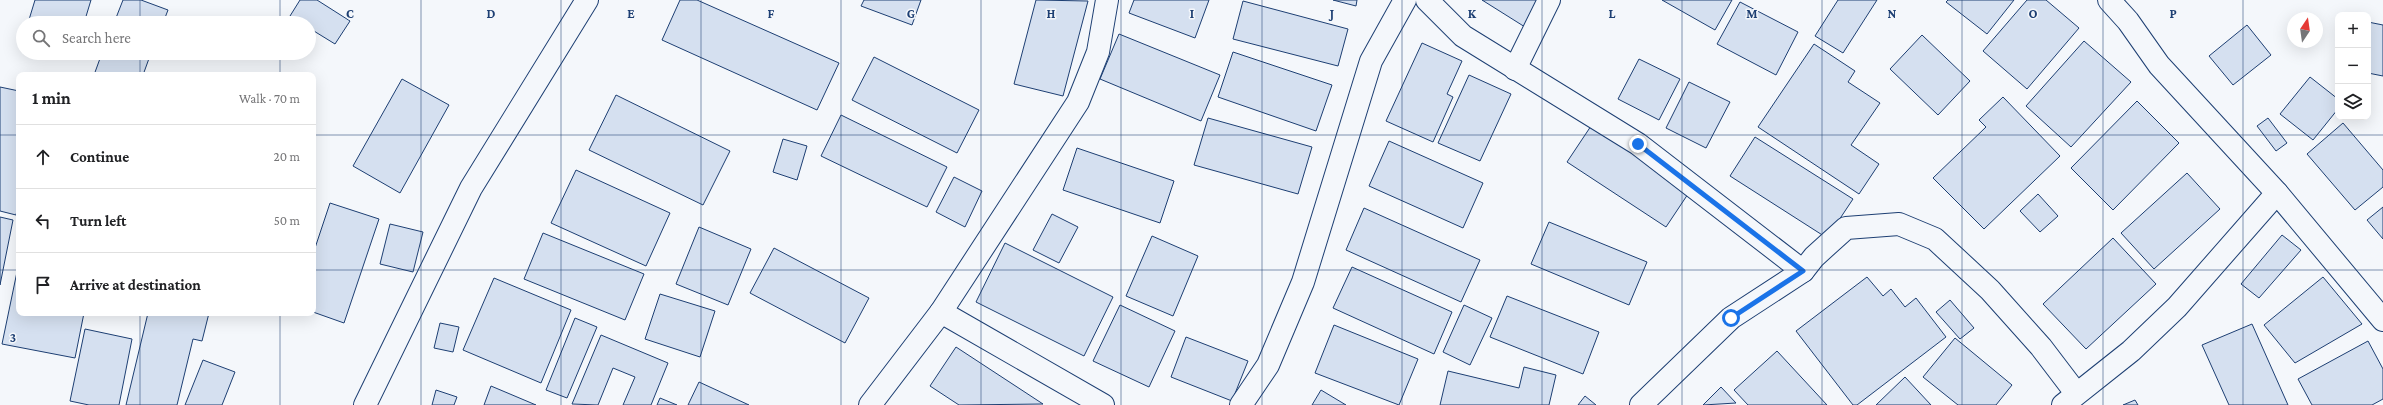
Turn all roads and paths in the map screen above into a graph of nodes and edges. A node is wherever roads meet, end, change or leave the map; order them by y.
1 (587, 0) edge
2 (1107, 0) edge
3 (1405, 0) edge
4 (1427, 0) edge
5 (1549, 0) edge
6 (2109, 0) edge
7 (2129, 11) edge
8 (1515, 69) junction
9 (2277, 193) junction
10 (1803, 271) junction
11 (941, 312) junction
12 (2383, 320) edge
13 (2070, 399) edge
14 (365, 405) edge
15 (870, 405) edge
16 (1104, 405) edge
17 (1241, 405) edge
18 (1641, 405) edge

1 - 14 street
2 - 11 street
3 - 17 street
4 - 8 street
5 - 8 street
6 - 7 street
7 - 9 street
8 - 10 street
9 - 12 street
9 - 13 street
10 - 13 street
10 - 18 street
11 - 15 street
11 - 16 street

